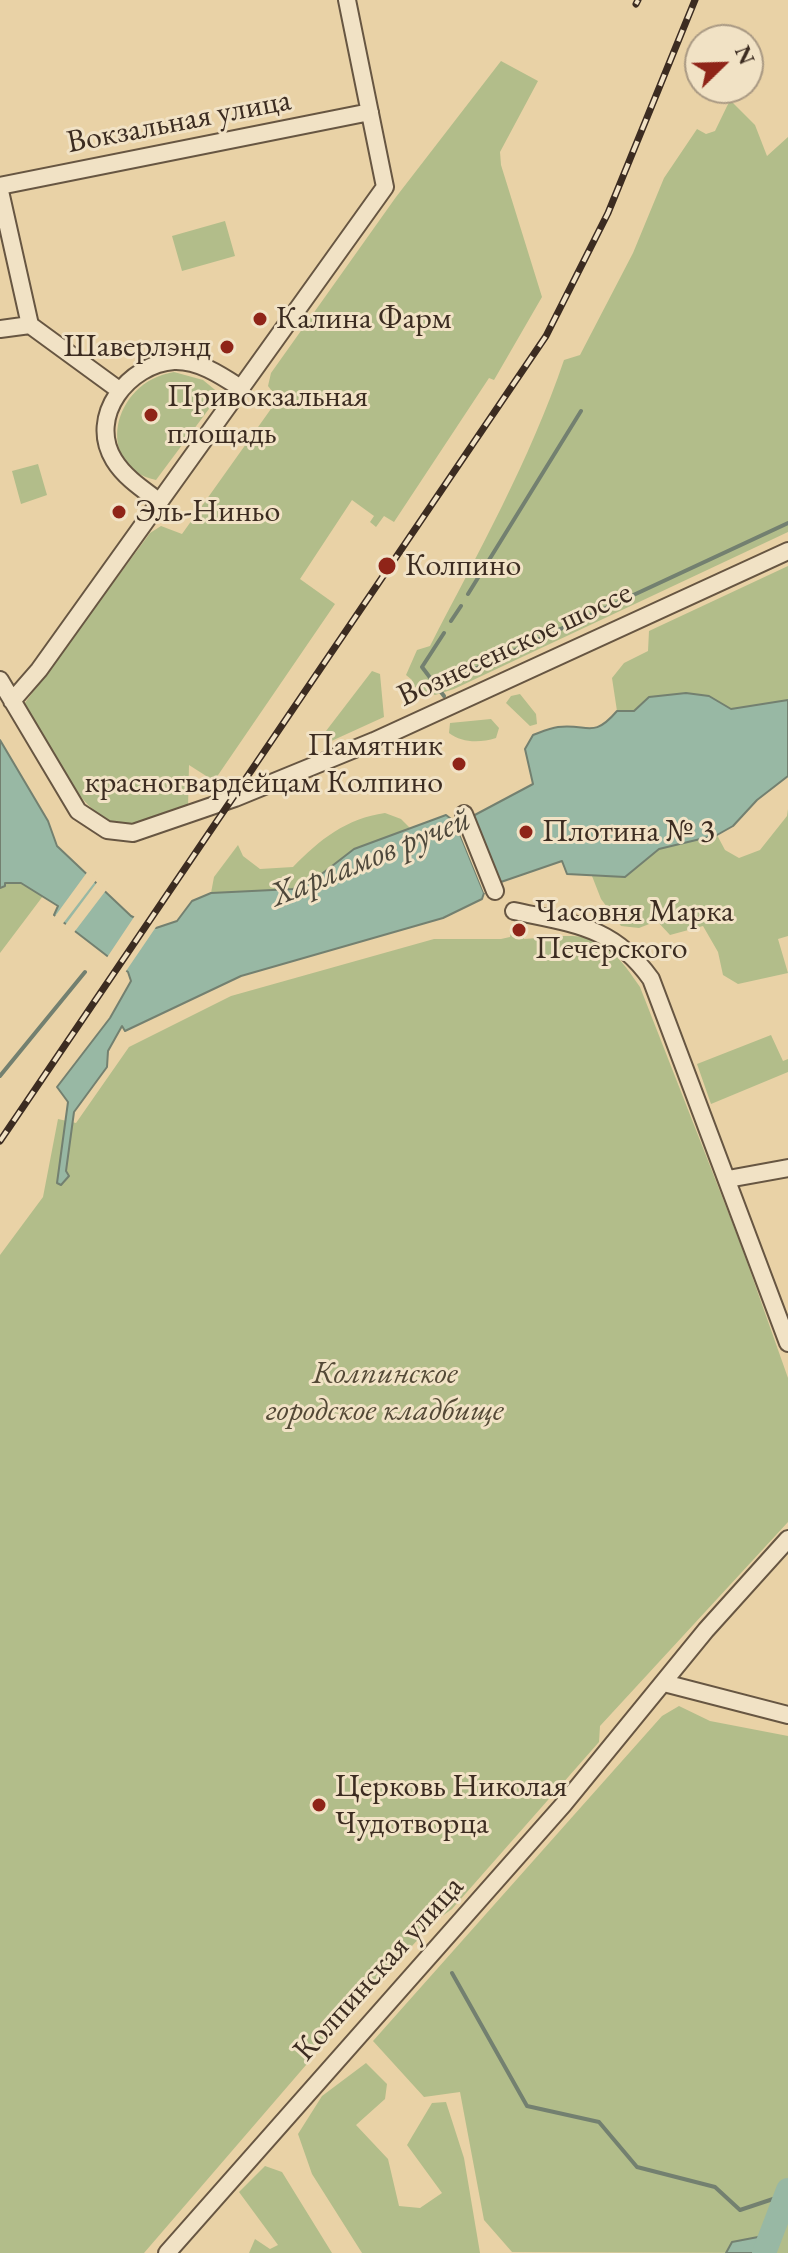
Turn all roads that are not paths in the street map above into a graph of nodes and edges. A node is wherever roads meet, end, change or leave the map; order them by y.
1 (347, 0) edge
2 (370, 112) junction
3 (0, 188) edge
4 (30, 325) junction
5 (0, 329) edge
6 (242, 389) junction
7 (119, 390) junction
8 (160, 502) junction
9 (788, 551) edge
10 (0, 680) edge
11 (12, 701) junction
12 (464, 814) dead end
13 (495, 891) dead end
14 (514, 911) dead end
15 (788, 1168) edge
16 (728, 1179) junction
17 (788, 1343) edge
18 (788, 1539) edge
19 (664, 1683) junction
20 (788, 1715) edge
21 (167, 2253) edge

1 - 2 street
2 - 3 street, Вокзальная улица
2 - 6 street
3 - 4 street
4 - 5 street
4 - 7 street
6 - 7 street
6 - 8 street
7 - 8 street
8 - 11 street
9 - 11 street, Вознесенское шоссе
10 - 11 street, Вознесенское шоссе
12 - 13 street
14 - 16 street
15 - 16 street
16 - 17 street
18 - 19 street, Колпинская улица
19 - 20 street
19 - 21 street, Колпинская улица

